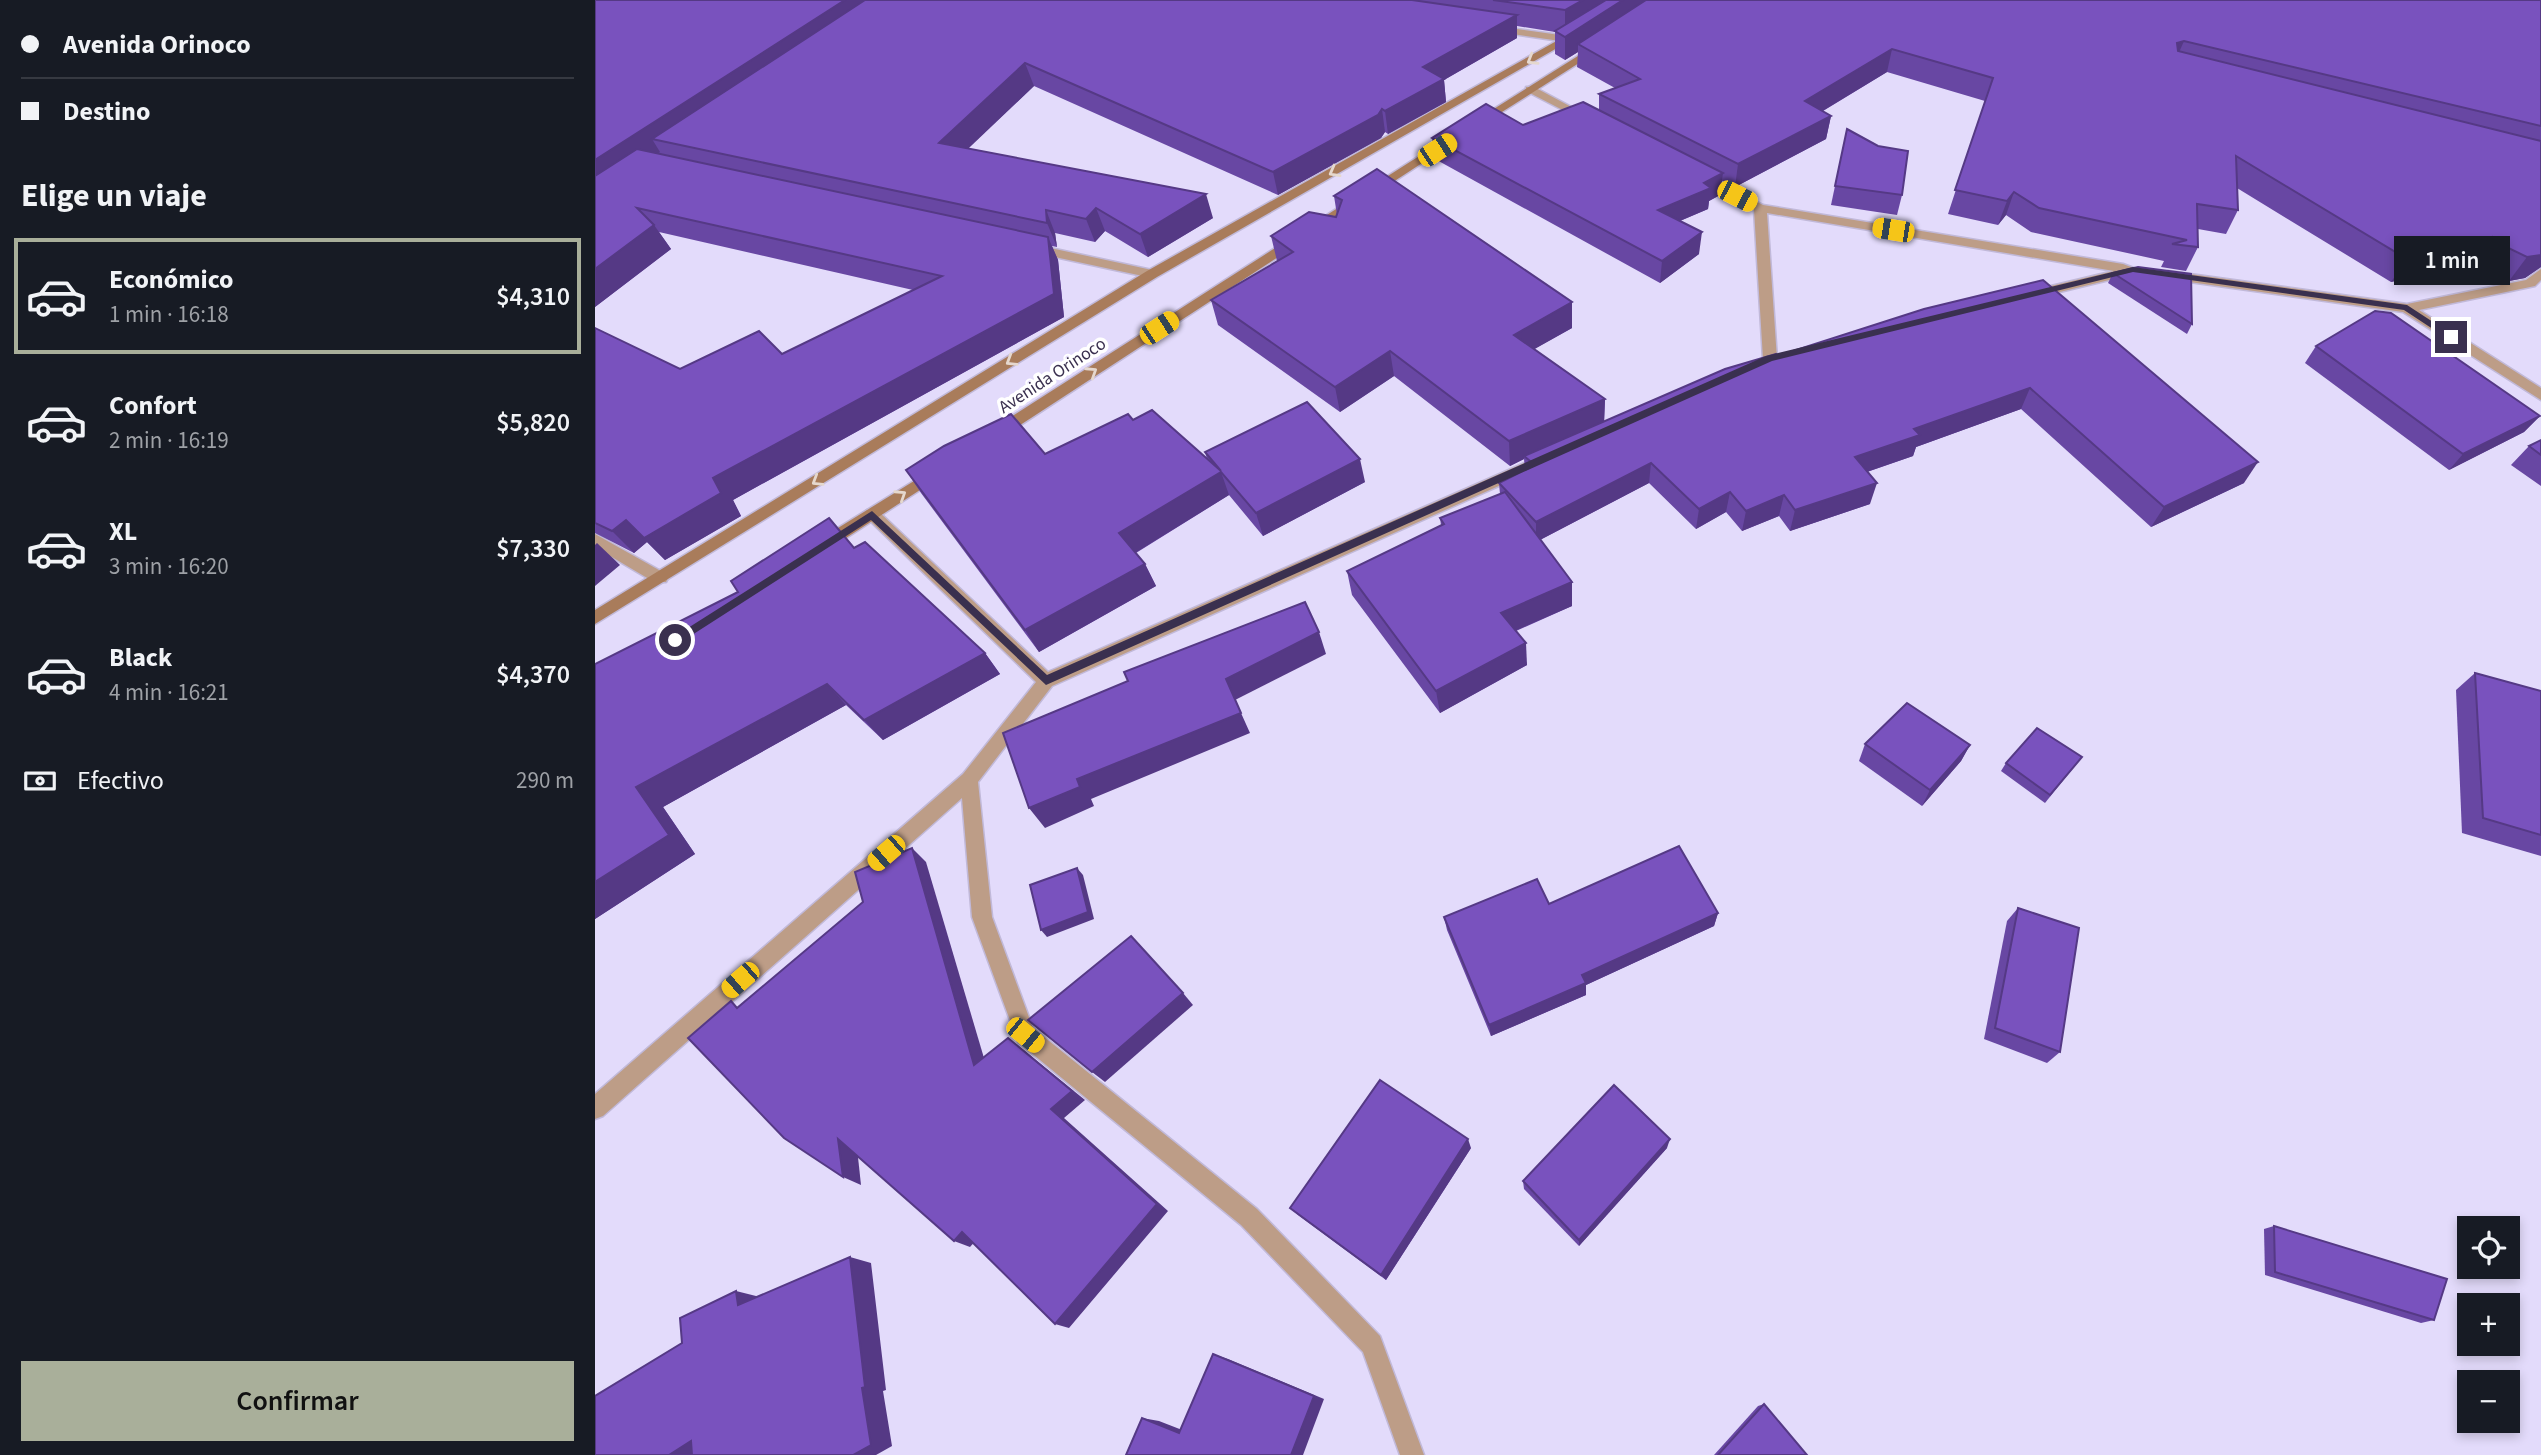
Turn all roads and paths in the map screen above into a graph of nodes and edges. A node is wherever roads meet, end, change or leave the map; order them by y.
1 (1589, 26) edge
2 (1486, 28) edge
3 (1612, 37) edge
4 (1567, 39) junction
5 (1530, 89) junction
6 (1603, 127) edge
7 (1688, 170) edge
8 (1760, 208) junction
9 (1017, 245) edge
10 (2147, 272) junction
11 (2541, 273) edge
12 (1152, 274) junction
13 (2012, 299) edge
14 (2407, 308) junction
15 (1770, 359) edge
16 (2541, 396) edge
17 (986, 440) edge
18 (1554, 455) edge
19 (952, 463) edge
20 (872, 514) junction
21 (595, 540) edge
22 (816, 550) edge
23 (660, 578) junction
24 (595, 618) edge
25 (1046, 681) junction
26 (969, 780) junction
27 (595, 1108) edge
28 (1412, 1455) edge

1 - 4 main road, Avenida Orinoco
2 - 4 street
3 - 5 main road, Avenida Orinoco
4 -> 12 main road, Avenida Orinoco
5 - 6 street
17 -> 5 main road, Avenida Orinoco
7 - 8 street
8 - 10 street
8 - 15 street
9 - 12 street
10 - 13 street
10 - 14 street
11 - 14 street
12 -> 23 main road, Avenida Orinoco
14 - 16 street
18 - 25 street
20 -> 19 main road
20 - 22 main road
20 - 25 street
21 - 23 street
23 - 24 main road, Avenida Orinoco
25 - 26 street
26 - 27 street
26 - 28 street

